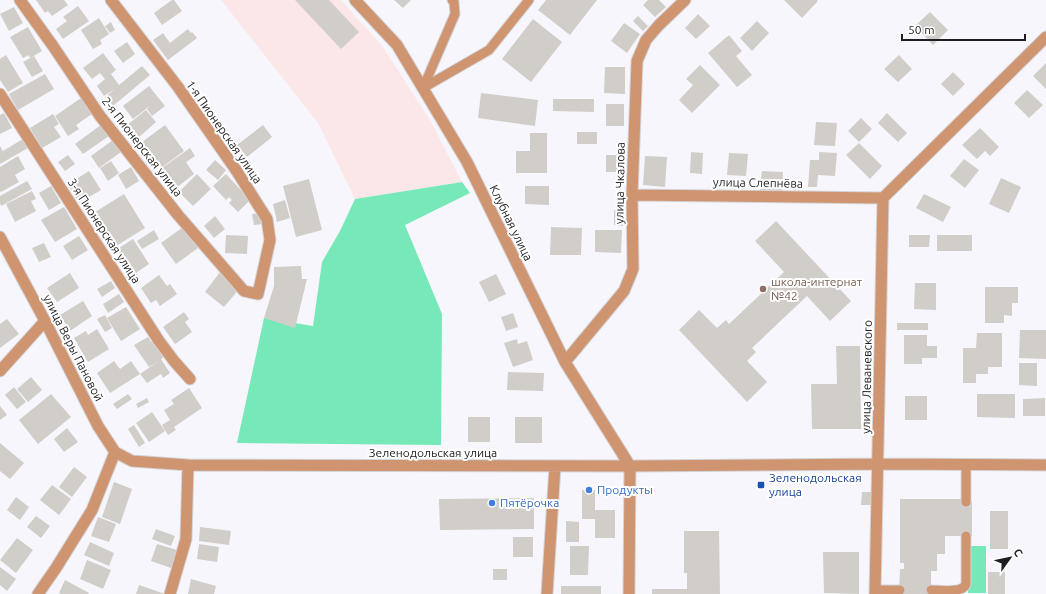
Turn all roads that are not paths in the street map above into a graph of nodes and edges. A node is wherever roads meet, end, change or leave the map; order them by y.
1 (20, 0) edge
2 (111, 0) edge
3 (355, 0) edge
4 (529, 0) edge
5 (685, 0) edge
6 (454, 1) edge
7 (1046, 36) edge
8 (423, 88) junction
9 (0, 94) edge
10 (632, 195) junction
11 (883, 198) junction
12 (1, 242) edge
13 (258, 294) joint
14 (45, 321) junction
15 (565, 362) junction
16 (0, 372) edge
17 (190, 379) dead end
18 (115, 452) junction
19 (132, 461) joint
20 (878, 464) junction
21 (188, 465) junction
22 (966, 465) junction
23 (1046, 465) edge
24 (555, 466) junction
25 (630, 466) junction
26 (966, 502) dead end
27 (966, 536) dead end
28 (900, 590) dead end
29 (931, 590) dead end
30 (875, 592) edge
31 (38, 594) edge
32 (170, 594) edge
33 (547, 594) edge
34 (629, 594) edge

1 - 13 street, 2-я Пионерская улица
2 - 13 street, 1-я Пионерская улица
3 - 8 street, Клубная улица
4 - 8 lane
5 - 10 street, улица Чкалова
6 - 8 lane
7 - 11 street
8 - 15 street, Клубная улица
9 - 17 street, 3-я Пионерская улица
10 - 11 street, улица Слепнёва
10 - 15 street, улица Чкалова
11 - 20 street, улица Леваневского
12 - 14 street, улица Веры Пановой
14 - 16 street
14 - 18 street, улица Веры Пановой
15 - 25 street, Клубная улица
18 - 19 street, улица Веры Пановой
18 - 31 street
19 - 21 street, Зеленодольская улица
20 - 22 street, Зеленодольская улица
20 - 25 street, Зеленодольская улица
20 - 30 street, улица Леваневского
21 - 24 street, Зеленодольская улица
21 - 32 street
22 - 23 street, Зеленодольская улица
22 - 26 lane
24 - 25 street, Зеленодольская улица
24 - 33 street
25 - 34 street
27 - 29 lane
28 - 30 lane

